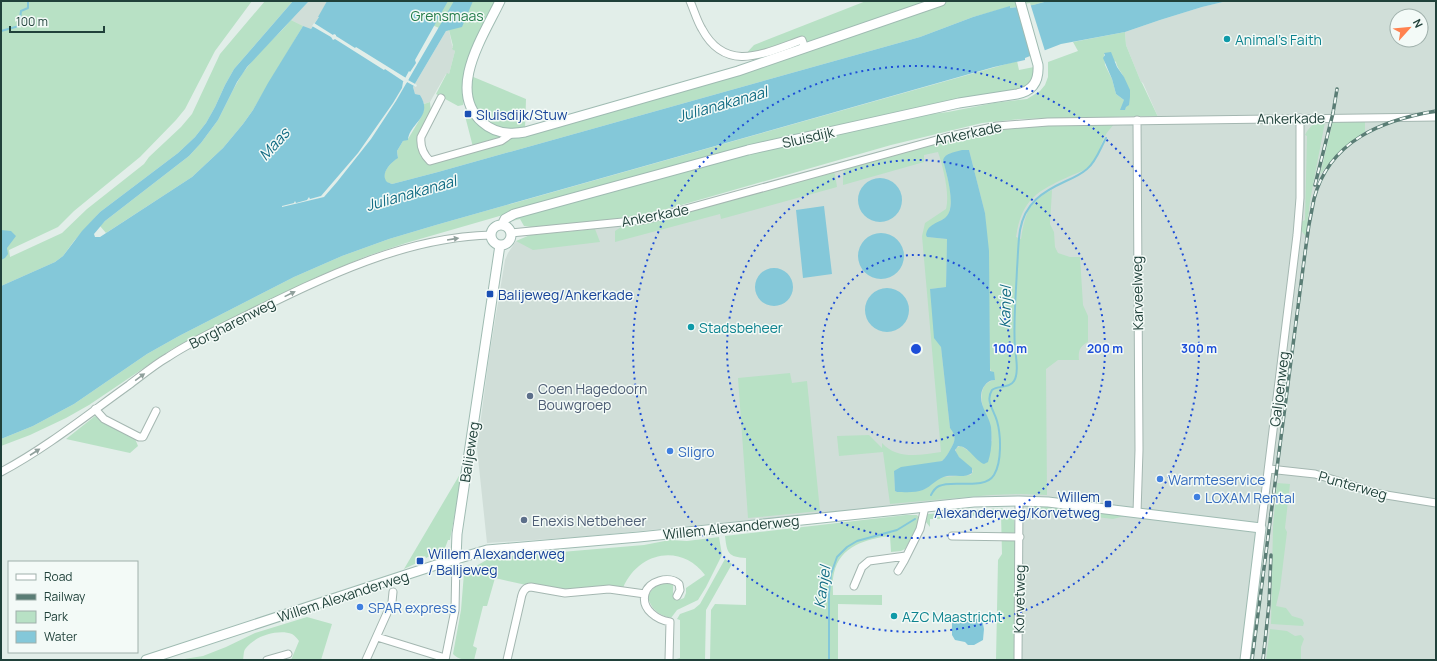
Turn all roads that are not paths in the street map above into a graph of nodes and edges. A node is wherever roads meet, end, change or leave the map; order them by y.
1 (500, 1) edge
2 (690, 1) edge
3 (941, 1) edge
4 (1020, 1) edge
5 (805, 48) junction
6 (441, 98) dead end
7 (1436, 117) edge
8 (1300, 118) junction
9 (1137, 120) junction
10 (511, 134) junction
11 (502, 225) junction
12 (511, 234) junction
13 (491, 235) junction
14 (500, 245) junction
15 (95, 409) junction
16 (156, 411) dead end
17 (1269, 469) junction
18 (1, 472) edge
19 (1020, 501) junction
20 (1436, 503) edge
21 (925, 507) junction
22 (1137, 513) junction
23 (1261, 528) junction
24 (952, 536) dead end
25 (1020, 537) junction
26 (906, 556) junction
27 (456, 559) junction
28 (898, 571) dead end
29 (854, 586) dead end
30 (393, 592) dead end
31 (645, 594) junction
32 (677, 596) dead end
33 (377, 637) junction
34 (445, 659) edge
35 (146, 660) edge
36 (267, 660) edge
37 (286, 660) edge
38 (366, 660) edge
39 (507, 660) edge
40 (669, 660) edge
41 (1018, 660) edge
42 (1245, 660) edge

1 - 10 street
2 - 5 street
3 - 5 street
4 - 11 street, Sluisdijk
5 - 10 street
6 - 10 street
7 - 8 street, Ankerkade
8 - 9 street, Ankerkade
8 - 17 street, Galjoenweg
9 - 12 street, Ankerkade
9 - 22 street, Karveelweg
11 - 12 street
11 - 13 street
12 - 14 street
13 - 14 street
15 -> 13 street, Borgharenweg
14 - 27 street, Balijeweg
15 - 16 street
18 -> 15 street, Borgharenweg
17 - 20 street, Punterweg
17 - 23 street, Galjoenweg
19 - 21 street, Willem Alexanderweg
19 - 22 street, Willem Alexanderweg
19 - 25 street, Korvetweg
21 - 26 street
21 - 27 street, Willem Alexanderweg
22 - 23 street, Willem Alexanderweg
23 - 42 street, Galjoenweg
24 - 25 street
25 - 41 street, Korvetweg
26 - 28 street
26 - 29 street
27 - 34 street, Balijeweg
27 - 35 street, Willem Alexanderweg
30 - 33 street
31 - 32 street
31 - 39 street
31 - 40 street
33 - 34 street
33 - 38 street
36 - 37 street

